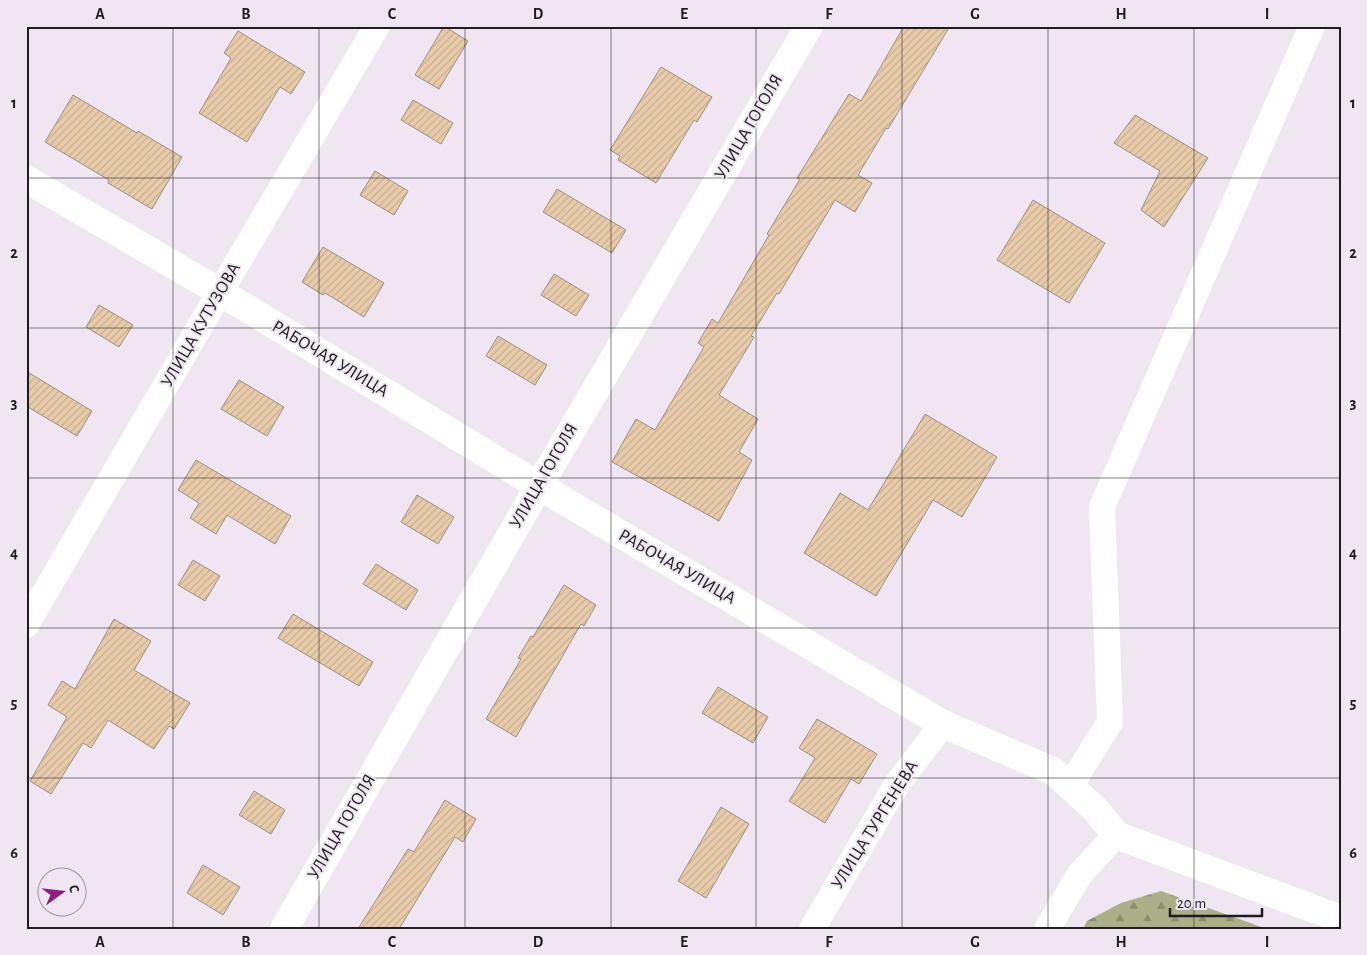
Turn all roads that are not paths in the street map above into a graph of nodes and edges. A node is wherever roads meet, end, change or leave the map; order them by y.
1 (377, 26) edge
2 (809, 26) edge
3 (1312, 26) edge
4 (26, 179) edge
5 (220, 292) junction
6 (539, 486) junction
7 (26, 625) edge
8 (943, 724) junction
9 (1070, 786) junction
10 (1116, 835) junction
11 (1341, 919) edge
12 (284, 929) edge
13 (812, 929) edge
14 (1047, 929) edge

1 - 5 street, УЛИЦА КУТУЗОВА
2 - 6 street, УЛИЦА ГОГОЛЯ
3 - 9 street
4 - 5 street, РАБОЧАЯ УЛИЦА
5 - 6 street, РАБОЧАЯ УЛИЦА
5 - 7 street, УЛИЦА КУТУЗОВА
6 - 8 street, РАБОЧАЯ УЛИЦА
6 - 12 street, УЛИЦА ГОГОЛЯ
8 - 9 street, РАБОЧАЯ УЛИЦА
8 - 13 street, УЛИЦА ТУРГЕНЕВА
9 - 10 street, РАБОЧАЯ УЛИЦА
10 - 11 street
10 - 14 street

